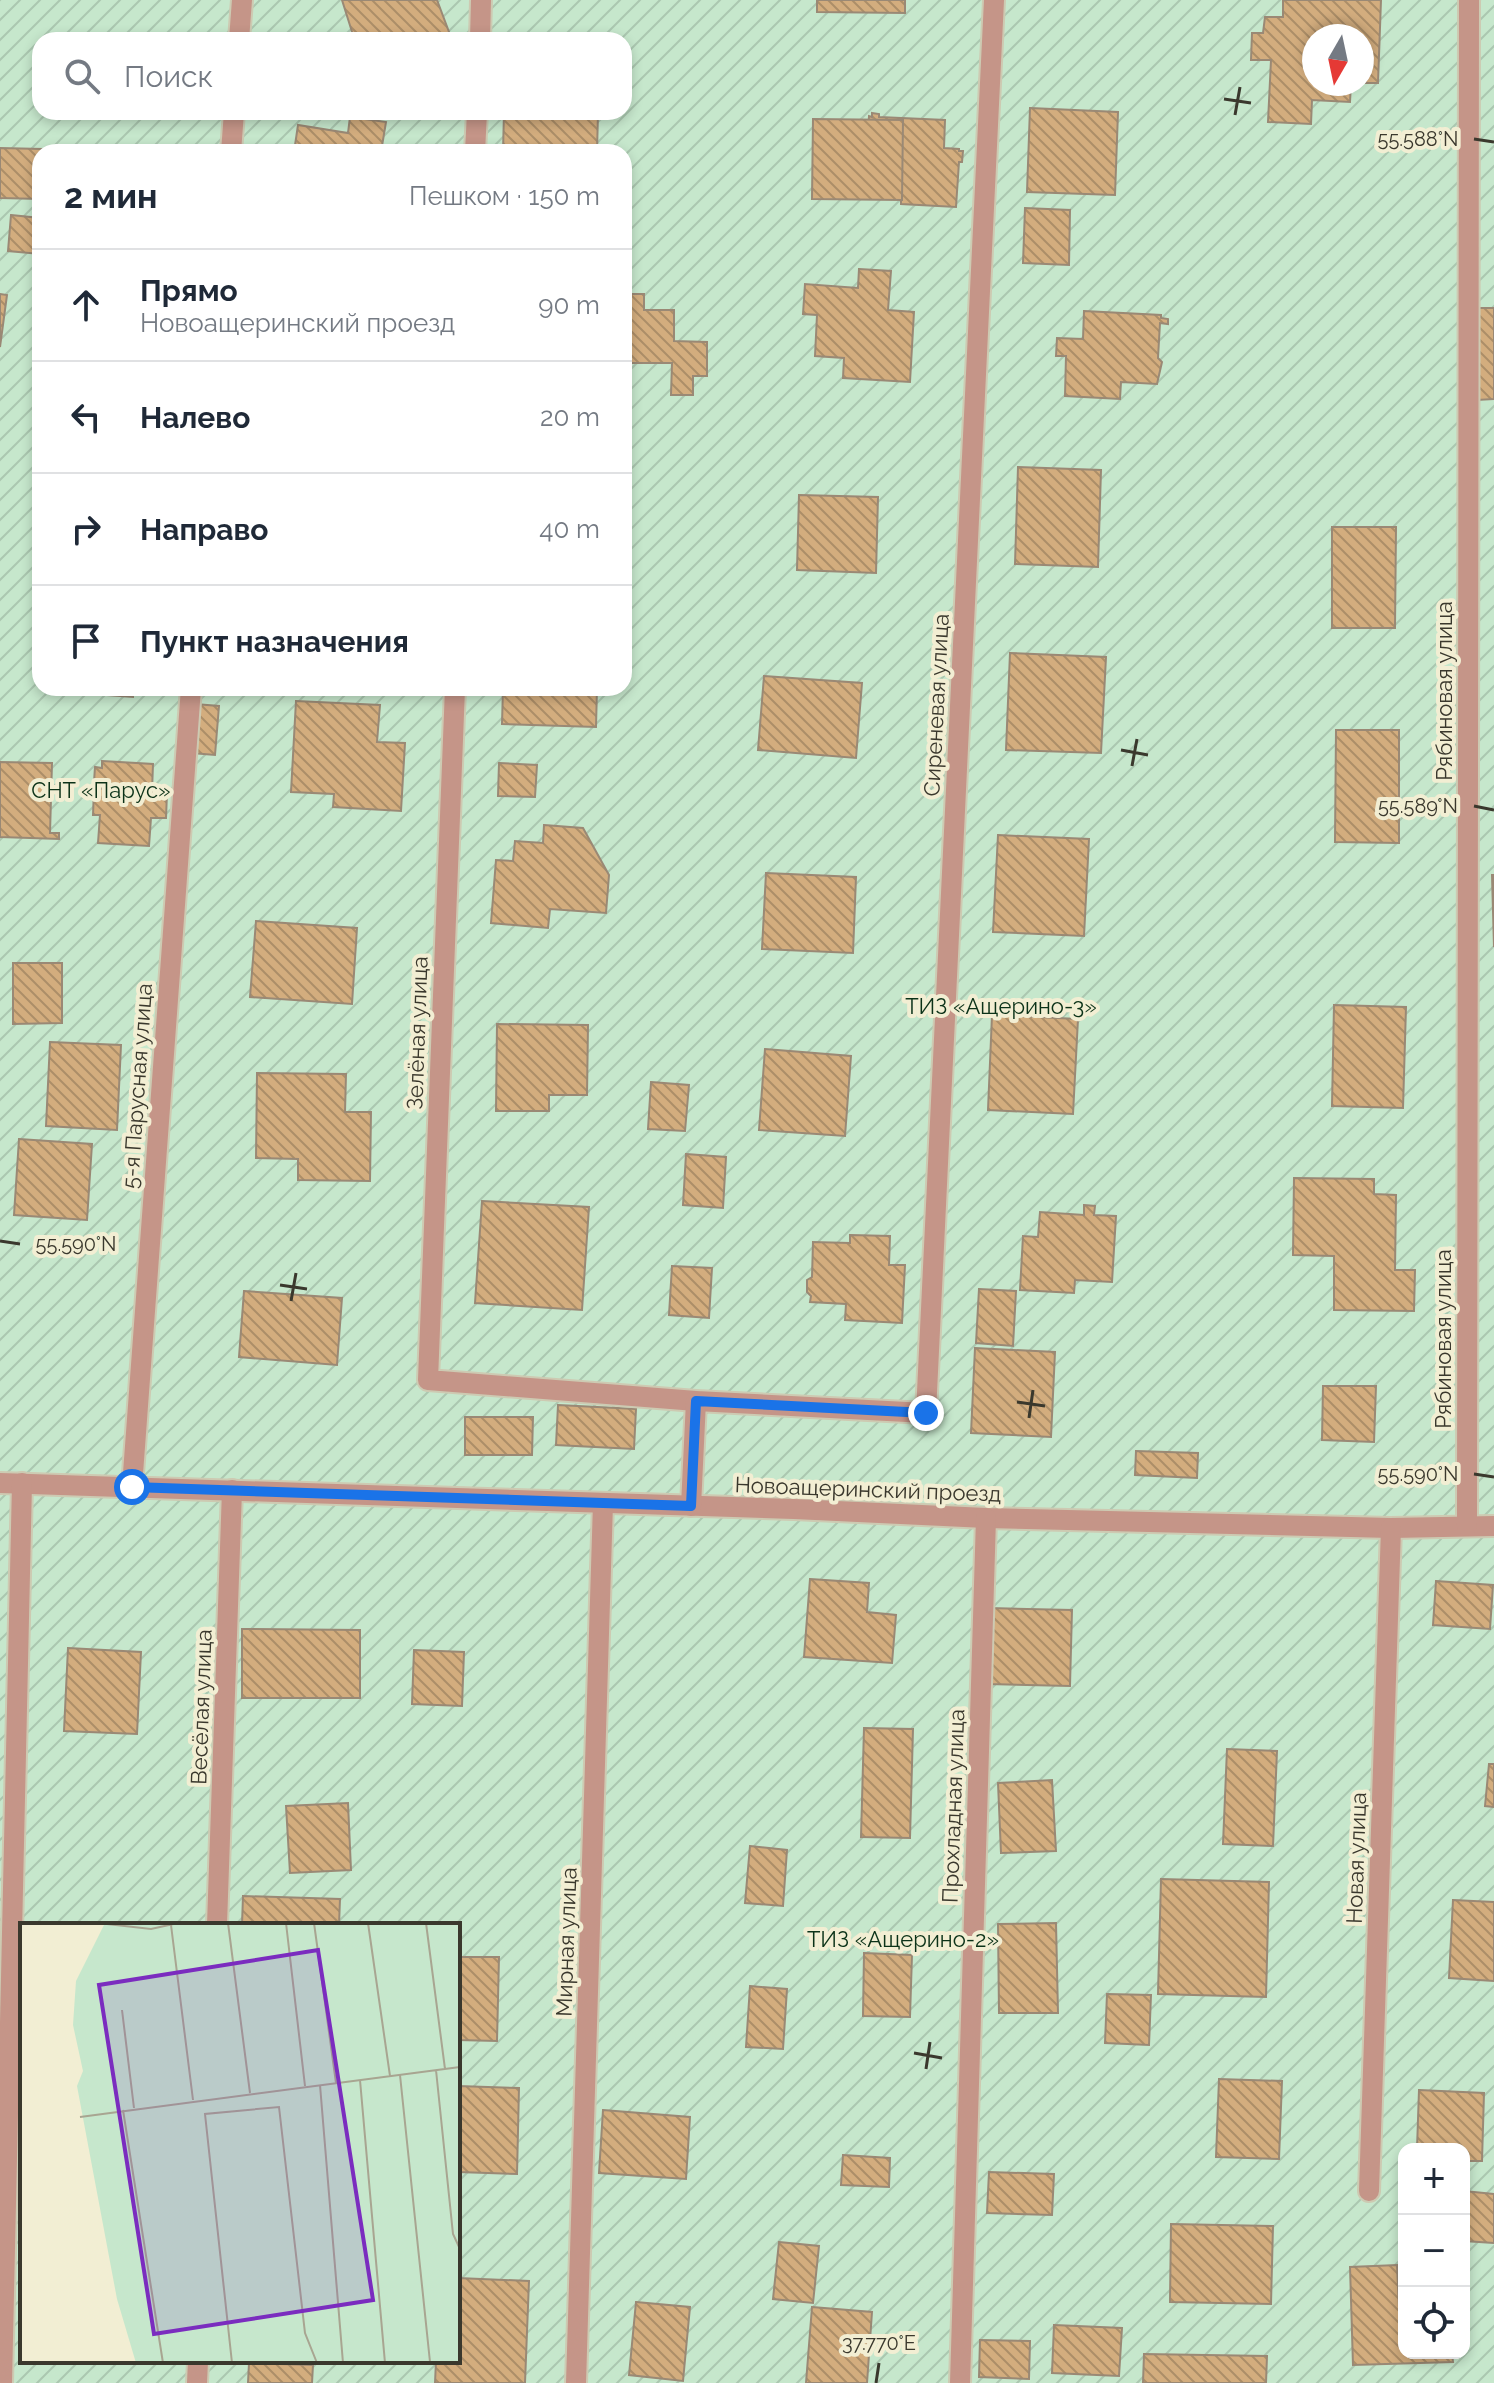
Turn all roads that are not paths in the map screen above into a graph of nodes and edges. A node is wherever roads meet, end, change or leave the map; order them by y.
1 (242, 0) edge
2 (481, 0) edge
3 (994, 0) edge
4 (1469, 0) edge
5 (240, 32) edge
6 (480, 32) edge
7 (233, 120) edge
8 (477, 120) edge
9 (232, 144) edge
10 (475, 144) edge
11 (190, 696) edge
12 (455, 696) edge
13 (696, 1401) junction
14 (0, 1483) edge
15 (22, 1483) junction
16 (132, 1487) junction
17 (232, 1490) junction
18 (603, 1503) junction
19 (691, 1506) junction
20 (986, 1518) junction
21 (1467, 1526) junction
22 (1494, 1526) edge
23 (1391, 1528) junction
24 (217, 1923) edge
25 (1369, 2191) dead end
26 (198, 2363) edge
27 (2, 2383) edge
28 (197, 2383) edge
29 (576, 2383) edge
30 (960, 2383) edge

1 - 5 street
2 - 6 street
3 - 13 street, Сиреневая улица
4 - 21 street, Рябиновая улица
7 - 9 street
8 - 10 street
11 - 16 street, 5-я Парусная улица
12 - 13 street, Зелёная улица
13 - 19 street
14 - 15 street, Новоащеринский проезд
15 - 16 street, Новоащеринский проезд
15 - 27 street
16 - 17 street, Новоащеринский проезд
17 - 18 street, Новоащеринский проезд
17 - 24 street, Весёлая улица
18 - 19 street, Новоащеринский проезд
18 - 29 street, Мирная улица
19 - 20 street, Новоащеринский проезд
20 - 23 street, Новоащеринский проезд
20 - 30 street, Прохладная улица
21 - 22 street, Новоащеринский проезд
21 - 23 street, Новоащеринский проезд
23 - 25 street, Новая улица
26 - 28 street

